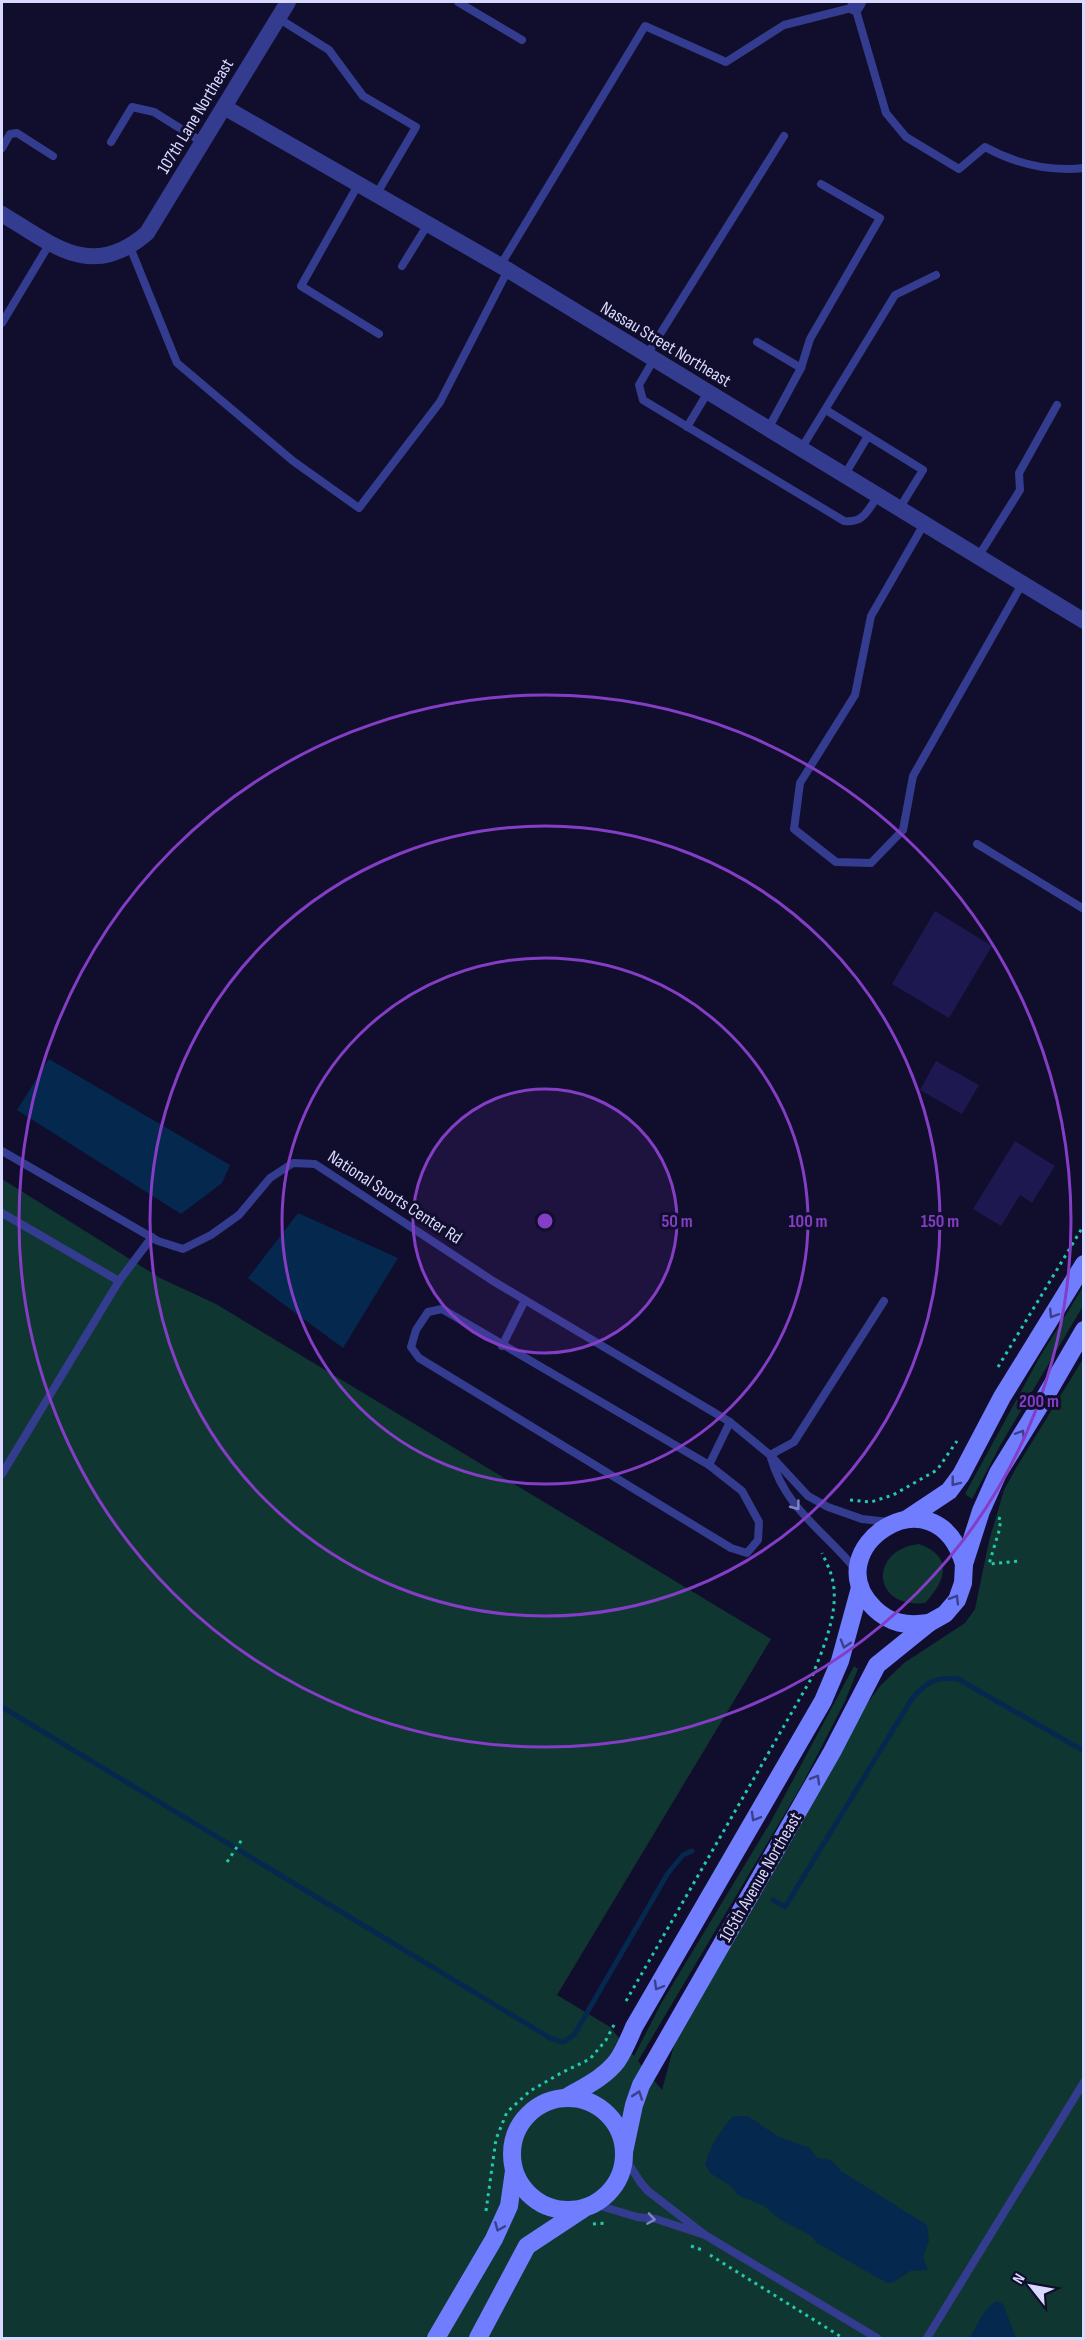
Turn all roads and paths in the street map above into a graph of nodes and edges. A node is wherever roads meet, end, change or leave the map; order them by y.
1 (288, 2) edge
2 (458, 2) edge
3 (856, 4) edge
4 (278, 18) junction
5 (522, 40) dead end
6 (224, 107) junction
7 (784, 136) dead end
8 (111, 142) dead end
9 (202, 142) junction
10 (2, 147) edge
11 (53, 156) dead end
12 (1083, 168) edge
13 (821, 184) dead end
14 (358, 185) junction
15 (376, 195) junction
16 (2, 214) edge
17 (428, 224) junction
18 (50, 243) junction
19 (130, 247) junction
20 (402, 266) dead end
21 (504, 268) junction
22 (936, 274) dead end
23 (2, 323) edge
24 (379, 334) dead end
25 (757, 342) dead end
26 (650, 357) junction
27 (801, 369) junction
28 (708, 392) junction
29 (1057, 405) dead end
30 (826, 410) junction
31 (687, 427) junction
32 (768, 429) junction
33 (868, 436) junction
34 (801, 449) junction
35 (844, 476) junction
36 (878, 496) junction
37 (899, 509) junction
38 (924, 524) junction
39 (978, 557) junction
40 (1022, 584) junction
41 (1083, 621) edge
42 (977, 844) dead end
43 (1083, 909) edge
44 (2, 1151) edge
45 (2, 1213) edge
46 (1083, 1225) edge
47 (152, 1237) junction
48 (1083, 1264) edge
49 (119, 1281) junction
50 (525, 1300) junction
51 (884, 1301) dead end
52 (1083, 1330) edge
53 (502, 1346) junction
54 (996, 1371) dead end
55 (730, 1422) junction
56 (959, 1437) dead end
57 (770, 1455) junction
58 (709, 1465) junction
59 (2, 1473) edge
60 (850, 1500) dead end
61 (900, 1521) junction
62 (819, 1548) dead end
63 (1019, 1561) dead end
64 (964, 1564) junction
65 (989, 1564) dead end
66 (859, 1581) junction
67 (929, 1623) junction
68 (243, 1838) dead end
69 (227, 1862) dead end
70 (622, 2010) dead end
71 (616, 2020) dead end
72 (1083, 2082) edge
73 (567, 2097) junction
74 (624, 2154) junction
75 (514, 2171) junction
76 (588, 2212) junction
77 (485, 2214) dead end
78 (610, 2223) dead end
79 (705, 2235) junction
80 (687, 2244) dead end
81 (436, 2338) edge
82 (478, 2338) edge
83 (843, 2338) edge
84 (877, 2338) edge
85 (927, 2338) edge

1 - 4 street, 107th Lane Northeast
2 - 5 lane
3 - 12 lane
3 - 21 lane
4 - 6 street, 107th Lane Northeast
4 - 15 lane
6 - 9 street, 107th Lane Northeast
6 - 14 street, Nassau Street Northeast
7 - 26 lane
8 - 9 lane
9 - 19 street, 107th Lane Northeast
10 - 11 lane
13 - 27 lane
14 - 15 street, Nassau Street Northeast
14 - 24 lane
15 - 17 street, Nassau Street Northeast
16 - 18 street
17 - 20 lane
17 - 21 street, Nassau Street Northeast
18 - 19 street
18 - 23 lane
19 - 21 lane
21 - 26 street, Nassau Street Northeast
22 - 30 lane
25 - 27 lane
26 - 28 street, Nassau Street Northeast
26 - 31 lane
27 - 32 lane
28 - 31 lane
28 - 32 street, Nassau Street Northeast
29 - 39 lane
30 - 33 lane
30 - 34 lane
31 - 36 lane
32 - 34 street, Nassau Street Northeast
33 - 35 lane
33 - 37 lane
34 - 35 street, Nassau Street Northeast
35 - 36 street, Nassau Street Northeast
36 - 37 street, Nassau Street Northeast
37 - 38 street, Nassau Street Northeast
38 - 39 street, Nassau Street Northeast
38 - 40 lane
39 - 40 street, Nassau Street Northeast
40 - 41 street, Nassau Street Northeast
42 - 43 lane
44 - 47 lane, National Sports Center Rd
45 - 49 lane
46 - 54 path
47 - 49 lane
47 - 50 lane, National Sports Center Rd
48 -> 61 street, 105th Avenue Northeast
49 - 59 lane
50 - 53 lane
50 - 55 lane, National Sports Center Rd
51 - 57 lane
64 -> 52 street, 105th Avenue Northeast
53 - 58 lane
53 - 58 lane
55 - 57 lane, National Sports Center Rd
55 - 58 lane
56 - 60 path
57 - 61 lane, National Sports Center Rd
57 -> 66 lane
61 - 64 street
61 - 66 street, 105th Avenue Northeast
62 - 70 path
63 - 65 path
67 -> 64 street, 105th Avenue Northeast
66 - 67 street
66 -> 73 street, 105th Avenue Northeast
74 -> 67 street, 105th Avenue Northeast
68 - 69 path
71 - 77 path
72 - 85 lane
73 - 74 street
73 - 75 street, 105th Avenue Northeast
74 - 76 street, 105th Avenue Northeast
74 - 79 lane
75 - 76 street
75 -> 81 street, 105th Avenue Northeast
76 - 78 path
76 -> 79 lane
76 - 82 street, 105th Avenue Northeast
79 - 84 lane
80 - 83 path

